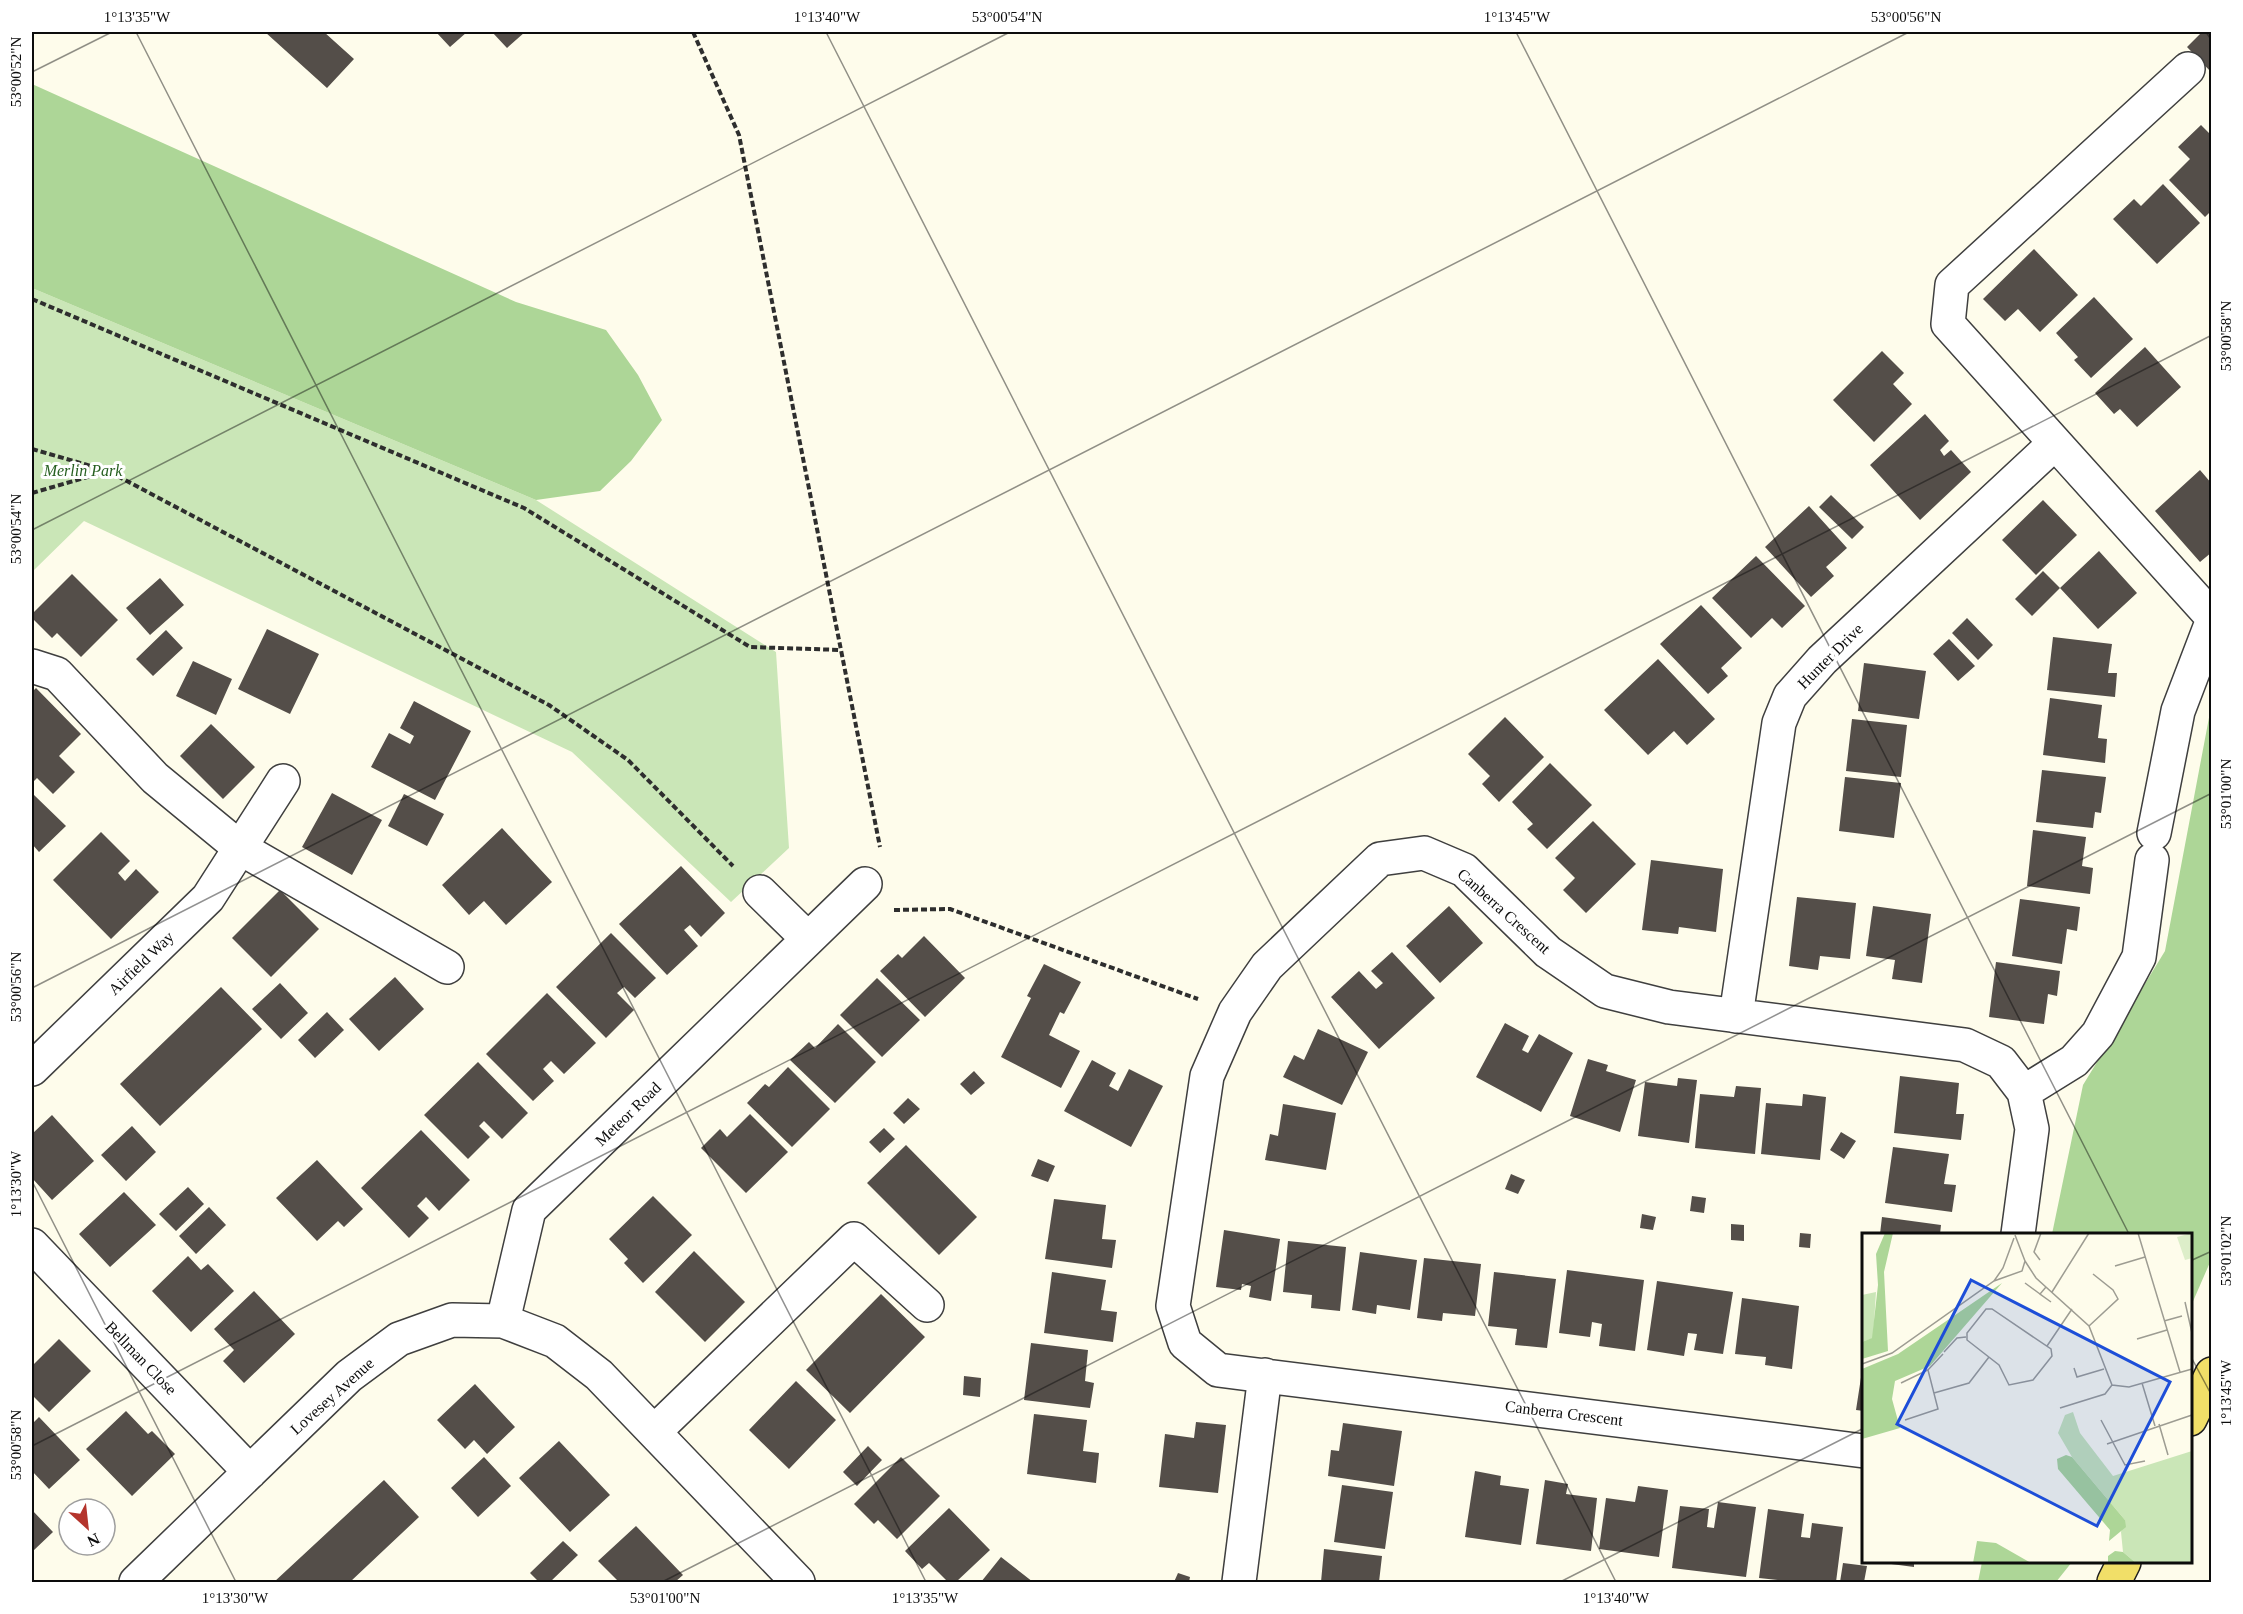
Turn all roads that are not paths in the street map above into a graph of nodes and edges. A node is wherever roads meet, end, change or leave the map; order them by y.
1 (2188, 69) dead end
2 (2055, 443) junction
3 (2211, 620) edge
4 (32, 666) edge
5 (283, 781) dead end
6 (240, 848) junction
7 (760, 892) road end
8 (857, 892) road end
9 (808, 939) junction
10 (447, 967) dead end
11 (1736, 1016) junction
12 (32, 1069) edge
13 (2024, 1092) junction
14 (2018, 1233) edge
15 (32, 1245) edge
16 (927, 1305) dead end
17 (503, 1321) junction
18 (2211, 1374) edge
19 (1265, 1375) junction
20 (2192, 1415) edge
21 (654, 1432) junction
22 (1862, 1451) edge
23 (250, 1472) junction
24 (2124, 1563) edge
25 (136, 1582) edge
26 (798, 1582) edge
27 (1239, 1582) edge
28 (2114, 1582) edge

1 - 2 street
2 - 3 street
2 - 11 street, Hunter Drive
3 - 13 street
4 - 6 street
5 - 6 street, Airfield Way
6 - 10 street
6 - 12 street, Airfield Way
7 - 9 street
8 - 9 street, Meteor Road
9 - 17 street, Meteor Road
11 - 13 street, Canberra Crescent
11 - 19 street, Canberra Crescent
13 - 14 street, Canberra Crescent
15 - 23 street, Bellman Close
16 - 21 street
17 - 21 street, Lovesey Avenue
17 - 23 street, Lovesey Avenue
18 - 20 main road
19 - 22 street, Canberra Crescent
19 - 27 street
21 - 26 street, Lovesey Avenue
23 - 25 street, Lovesey Avenue
24 - 28 main road

